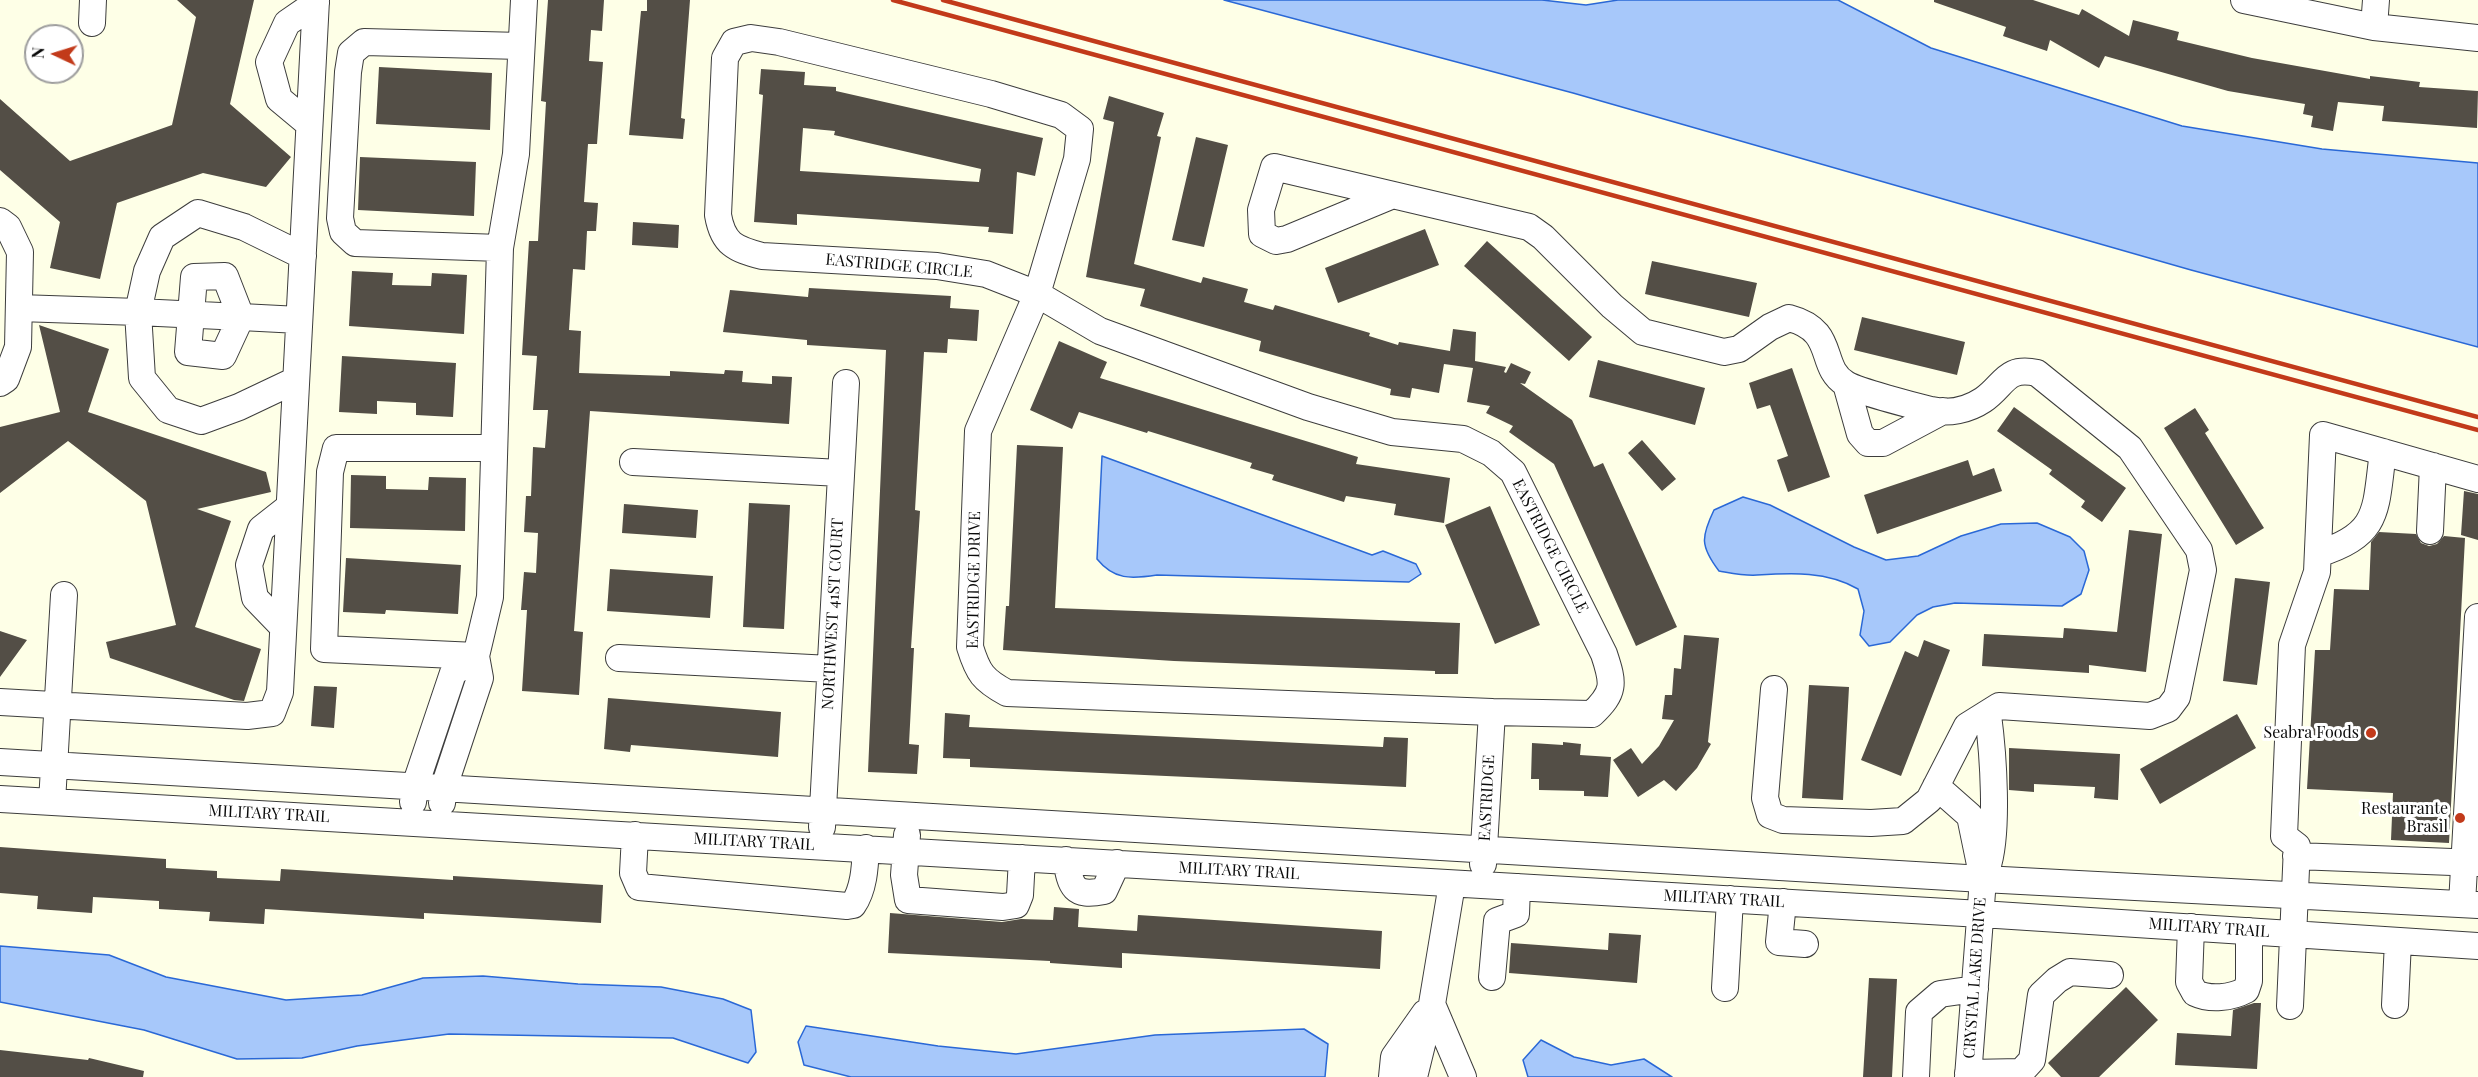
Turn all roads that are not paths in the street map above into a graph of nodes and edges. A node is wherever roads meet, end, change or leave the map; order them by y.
1 (524, 0) edge
2 (2244, 0) edge
3 (2376, 0) edge
4 (316, 2) edge
5 (2374, 27) junction
6 (2478, 38) edge
7 (521, 46) junction
8 (309, 123) junction
9 (1080, 129) joint
10 (1393, 195) junction
11 (0, 221) edge
12 (500, 248) junction
13 (303, 256) junction
14 (1037, 294) junction
15 (19, 308) junction
16 (138, 312) junction
17 (191, 314) junction
18 (241, 317) junction
19 (299, 320) junction
20 (296, 380) junction
21 (0, 383) edge
22 (846, 384) dead end
23 (1846, 384) junction
24 (1943, 411) junction
25 (494, 448) junction
26 (2383, 452) junction
27 (633, 462) dead end
28 (2433, 466) junction
29 (840, 473) junction
30 (2478, 478) edge
31 (289, 507) junction
32 (2430, 531) dead end
33 (2318, 554) junction
34 (64, 595) dead end
35 (2478, 617) edge
36 (283, 627) junction
37 (2477, 654) edge
38 (476, 656) junction
39 (619, 658) dead end
40 (830, 669) junction
41 (1774, 690) dead end
42 (0, 702) edge
43 (59, 705) junction
44 (2476, 708) edge
45 (1492, 712) junction
46 (1988, 715) junction
47 (0, 762) edge
48 (2474, 763) edge
49 (55, 765) junction
50 (415, 786) junction
51 (1936, 786) junction
52 (444, 787) junction
53 (0, 799) edge
54 (52, 802) junction
55 (823, 810) junction
56 (908, 815) junction
57 (2473, 816) edge
58 (412, 822) junction
59 (440, 823) junction
60 (635, 835) junction
61 (820, 846) junction
62 (866, 848) junction
63 (1484, 848) junction
64 (905, 851) junction
65 (2296, 856) junction
66 (1022, 858) junction
67 (2471, 863) edge
68 (1983, 879) junction
69 (1452, 884) junction
70 (1482, 885) junction
71 (1517, 887) junction
72 (2293, 896) junction
73 (1730, 899) junction
74 (1783, 902) junction
75 (2470, 905) edge
76 (1981, 914) junction
77 (2191, 927) junction
78 (2249, 931) junction
79 (2292, 934) junction
80 (2398, 941) junction
81 (1805, 944) dead end
82 (2478, 946) edge
83 (2110, 975) dead end
84 (1492, 977) dead end
85 (1725, 988) dead end
86 (1975, 989) junction
87 (1432, 1004) junction
88 (2395, 1005) dead end
89 (2290, 1006) dead end
90 (1968, 1075) edge
91 (1392, 1077) edge
92 (1414, 1077) edge
93 (1463, 1077) edge
94 (1916, 1077) edge

1 - 7 street
2 - 5 street
3 - 5 street
4 - 8 street
4 - 8 street
5 - 6 street
7 - 12 street
7 - 12 street
8 - 13 street
9 - 14 street, EASTRIDGE DRIVE
9 - 14 street, EASTRIDGE CIRCLE
10 - 10 street
10 - 23 street
11 - 15 street
12 - 25 street
13 - 16 street
13 - 19 street
14 - 45 street, EASTRIDGE CIRCLE
14 - 45 street, EASTRIDGE DRIVE
15 - 16 street
15 - 21 street
16 - 17 street
16 - 20 street
17 - 18 street
17 - 18 street
17 - 18 street
18 - 19 street
19 - 20 street
20 - 31 street
22 - 29 street, NORTHWEST 41ST COURT
23 - 24 street
23 - 24 street
24 - 46 street
25 - 38 street
25 - 38 street
26 - 28 street
26 - 33 street
26 - 33 street
27 - 29 street
28 - 30 street
28 - 32 street
29 - 40 street, NORTHWEST 41ST COURT
31 - 36 street
31 - 36 street
33 - 65 street
34 - 43 street
35 - 37 street
36 - 43 street
37 - 44 street
38 - 50 street
38 - 52 street
39 - 40 street
40 - 55 street, NORTHWEST 41ST COURT
41 - 51 street
42 - 43 street
43 - 49 street
44 - 48 street
45 - 63 street, EASTRIDGE
46 - 51 street
46 - 68 street
47 - 49 street
48 - 57 street
49 - 50 street
49 - 54 street
50 - 52 street
50 - 58 street
51 - 68 street
52 - 55 street
52 - 59 street
53 - 54 street, MILITARY TRAIL
54 - 58 street, MILITARY TRAIL
55 - 56 street
55 - 61 street, NORTHWEST 41ST COURT
56 - 63 street
56 - 64 street
57 - 67 street
58 - 59 street, MILITARY TRAIL
59 - 60 street, MILITARY TRAIL
60 - 61 street, MILITARY TRAIL
60 - 62 street
61 - 62 street, MILITARY TRAIL
62 - 64 street, MILITARY TRAIL
63 - 68 street
63 - 70 street, EASTRIDGE
64 - 66 street, MILITARY TRAIL
64 - 66 street
65 - 67 street
65 - 72 street
66 - 69 street, MILITARY TRAIL
67 - 75 street
68 - 72 street
68 - 76 street, CRYSTAL LAKE DRIVE
69 - 70 street, MILITARY TRAIL
69 - 87 street
70 - 71 street, MILITARY TRAIL
71 - 73 street, MILITARY TRAIL
71 - 84 street
72 - 75 street
72 - 79 street
73 - 74 street, MILITARY TRAIL
73 - 85 street
74 - 76 street, MILITARY TRAIL
74 - 81 street
76 - 77 street, MILITARY TRAIL
76 - 86 street, CRYSTAL LAKE DRIVE
77 - 78 street, MILITARY TRAIL
77 - 78 street
78 - 79 street, MILITARY TRAIL
79 - 80 street, MILITARY TRAIL
79 - 89 street
80 - 82 street, MILITARY TRAIL
80 - 88 street
83 - 90 street
86 - 90 street, CRYSTAL LAKE DRIVE
86 - 94 street
87 - 91 street
87 - 92 street
87 - 93 street

